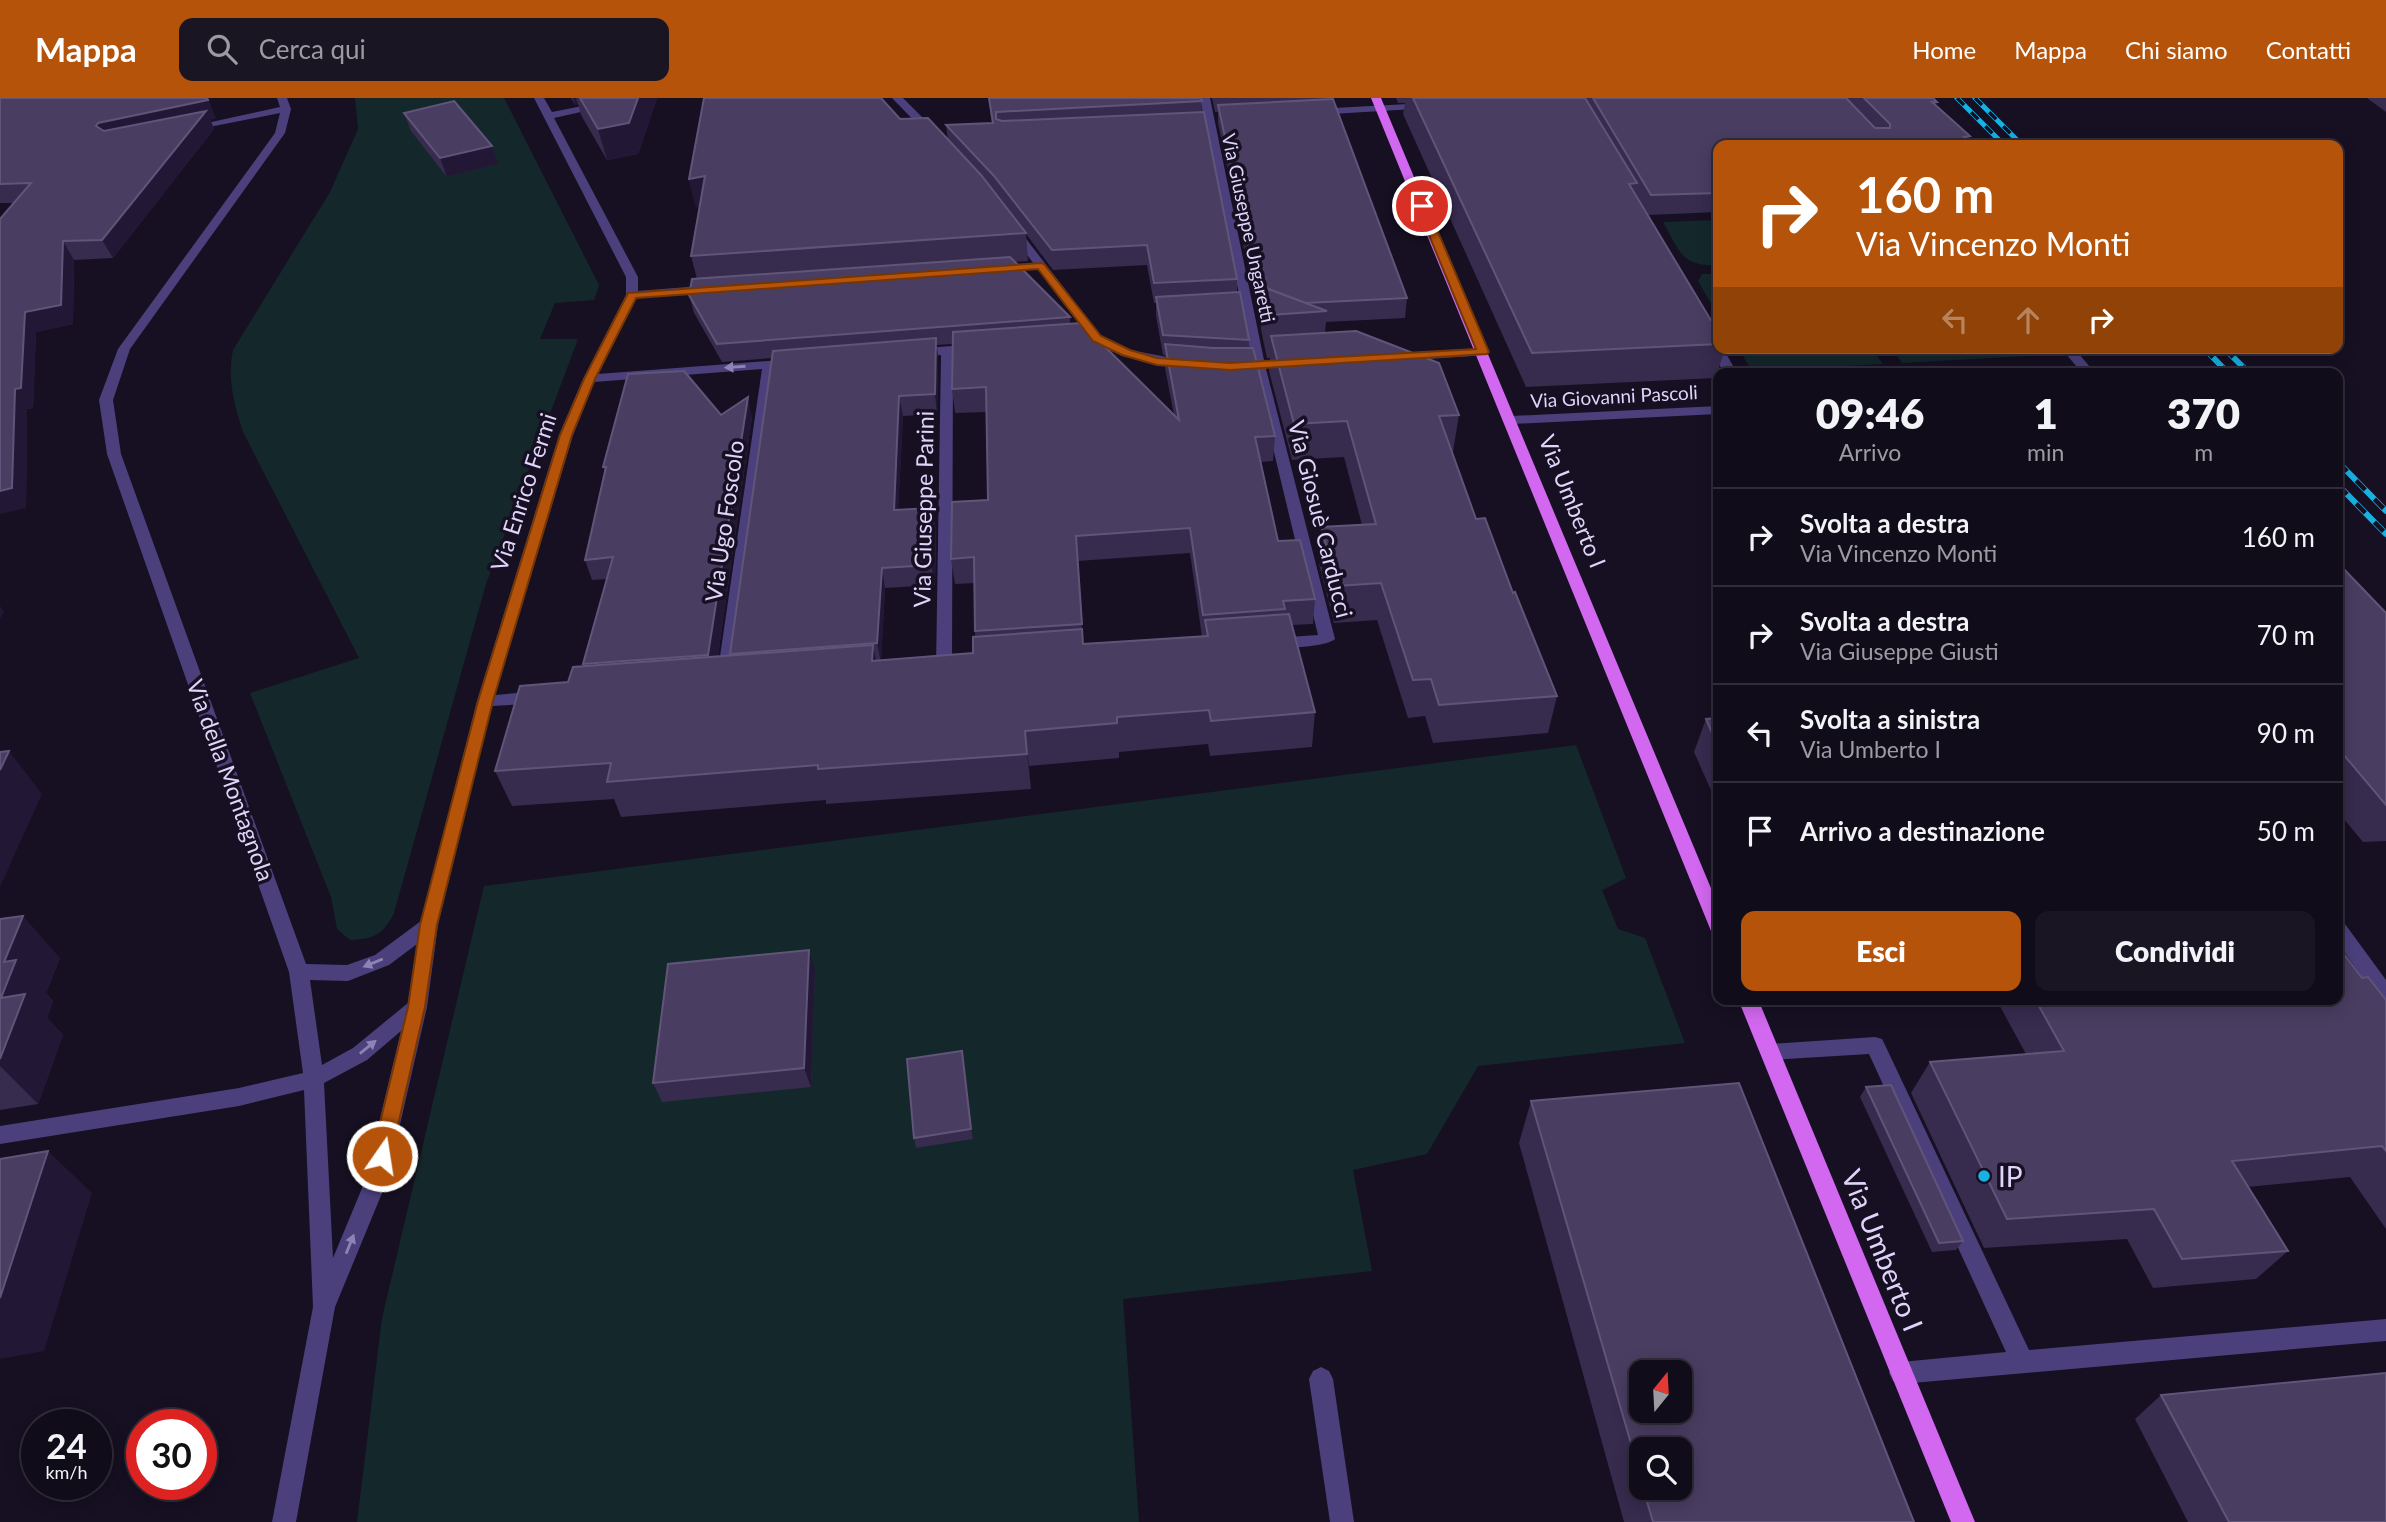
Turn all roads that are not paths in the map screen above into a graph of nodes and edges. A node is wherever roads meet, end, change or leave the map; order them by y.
1 (539, 98) edge
2 (638, 98) edge
3 (897, 98) edge
4 (1205, 98) edge
5 (1379, 103) edge
6 (284, 104) edge
7 (1440, 106) edge
8 (1305, 113) edge
9 (549, 116) junction
10 (1223, 117) edge
11 (1209, 122) junction
12 (1196, 126) edge
13 (180, 130) edge
14 (945, 148) edge
15 (1004, 218) edge
16 (1041, 266) junction
17 (1027, 267) dead end
18 (727, 288) edge
19 (632, 295) junction
20 (1705, 328) edge
21 (1713, 342) edge
22 (988, 347) edge
23 (947, 350) junction
24 (1483, 352) junction
25 (906, 354) edge
26 (2072, 354) edge
27 (1382, 358) edge
28 (810, 361) edge
29 (769, 365) junction
30 (1261, 365) joint
31 (1204, 366) edge
32 (2085, 368) edge
33 (590, 379) junction
34 (1713, 410) edge
35 (1511, 420) junction
36 (1259, 644) edge
37 (944, 667) edge
38 (724, 683) edge
39 (551, 696) edge
40 (485, 701) junction
41 (1713, 914) edge
42 (429, 925) junction
43 (2343, 936) edge
44 (299, 972) junction
45 (2386, 995) edge
46 (1750, 1005) edge
47 (416, 1007) junction
48 (1770, 1052) junction
49 (314, 1079) junction
50 (0, 1135) edge
51 (324, 1307) junction
52 (2386, 1330) edge
53 (2022, 1362) junction
54 (1901, 1373) junction
55 (1321, 1379) dead end
56 (284, 1522) edge
57 (1342, 1522) edge
58 (1963, 1522) edge

1 - 9 street
2 - 9 street
3 - 14 street
4 - 11 street, Via Giuseppe Ungaretti
5 - 7 street
5 - 8 street
5 - 24 main road, Via Umberto I
6 - 13 street
6 - 44 street, Via della Montagnola
9 - 19 street
10 - 11 street
11 - 12 street
11 - 30 street, Via Giuseppe Ungaretti
15 - 16 street
16 - 17 street
16 - 31 street
18 - 19 street
19 - 33 street, Via Enrico Fermi
20 - 21 street
22 - 23 street
23 - 25 street
23 - 37 street, Via Giuseppe Parini
24 - 27 street
24 - 35 main road, Via Umberto I
26 - 32 street
28 - 29 street
29 -> 33 street
29 - 38 street, Via Ugo Foscolo
30 - 36 street, Via Giosuè Carducci
33 - 40 street, Via Enrico Fermi
34 - 35 street, Via Giovanni Pascoli
35 - 41 main road, Via Umberto I
39 - 40 street
40 - 42 street, Via Enrico Fermi
42 -> 44 street
42 - 47 street, Via Enrico Fermi
43 - 45 street
44 - 49 street, Via della Montagnola
46 - 48 main road, Via Umberto I
49 -> 47 street
51 -> 47 street, Via Enrico Fermi
48 - 53 street
48 - 54 main road, Via Umberto I
49 - 50 street
49 - 51 street, Via della Montagnola
51 - 56 street, Via della Montagnola
52 - 53 street
53 - 54 street
54 - 58 main road, Via Umberto I
55 - 57 street

